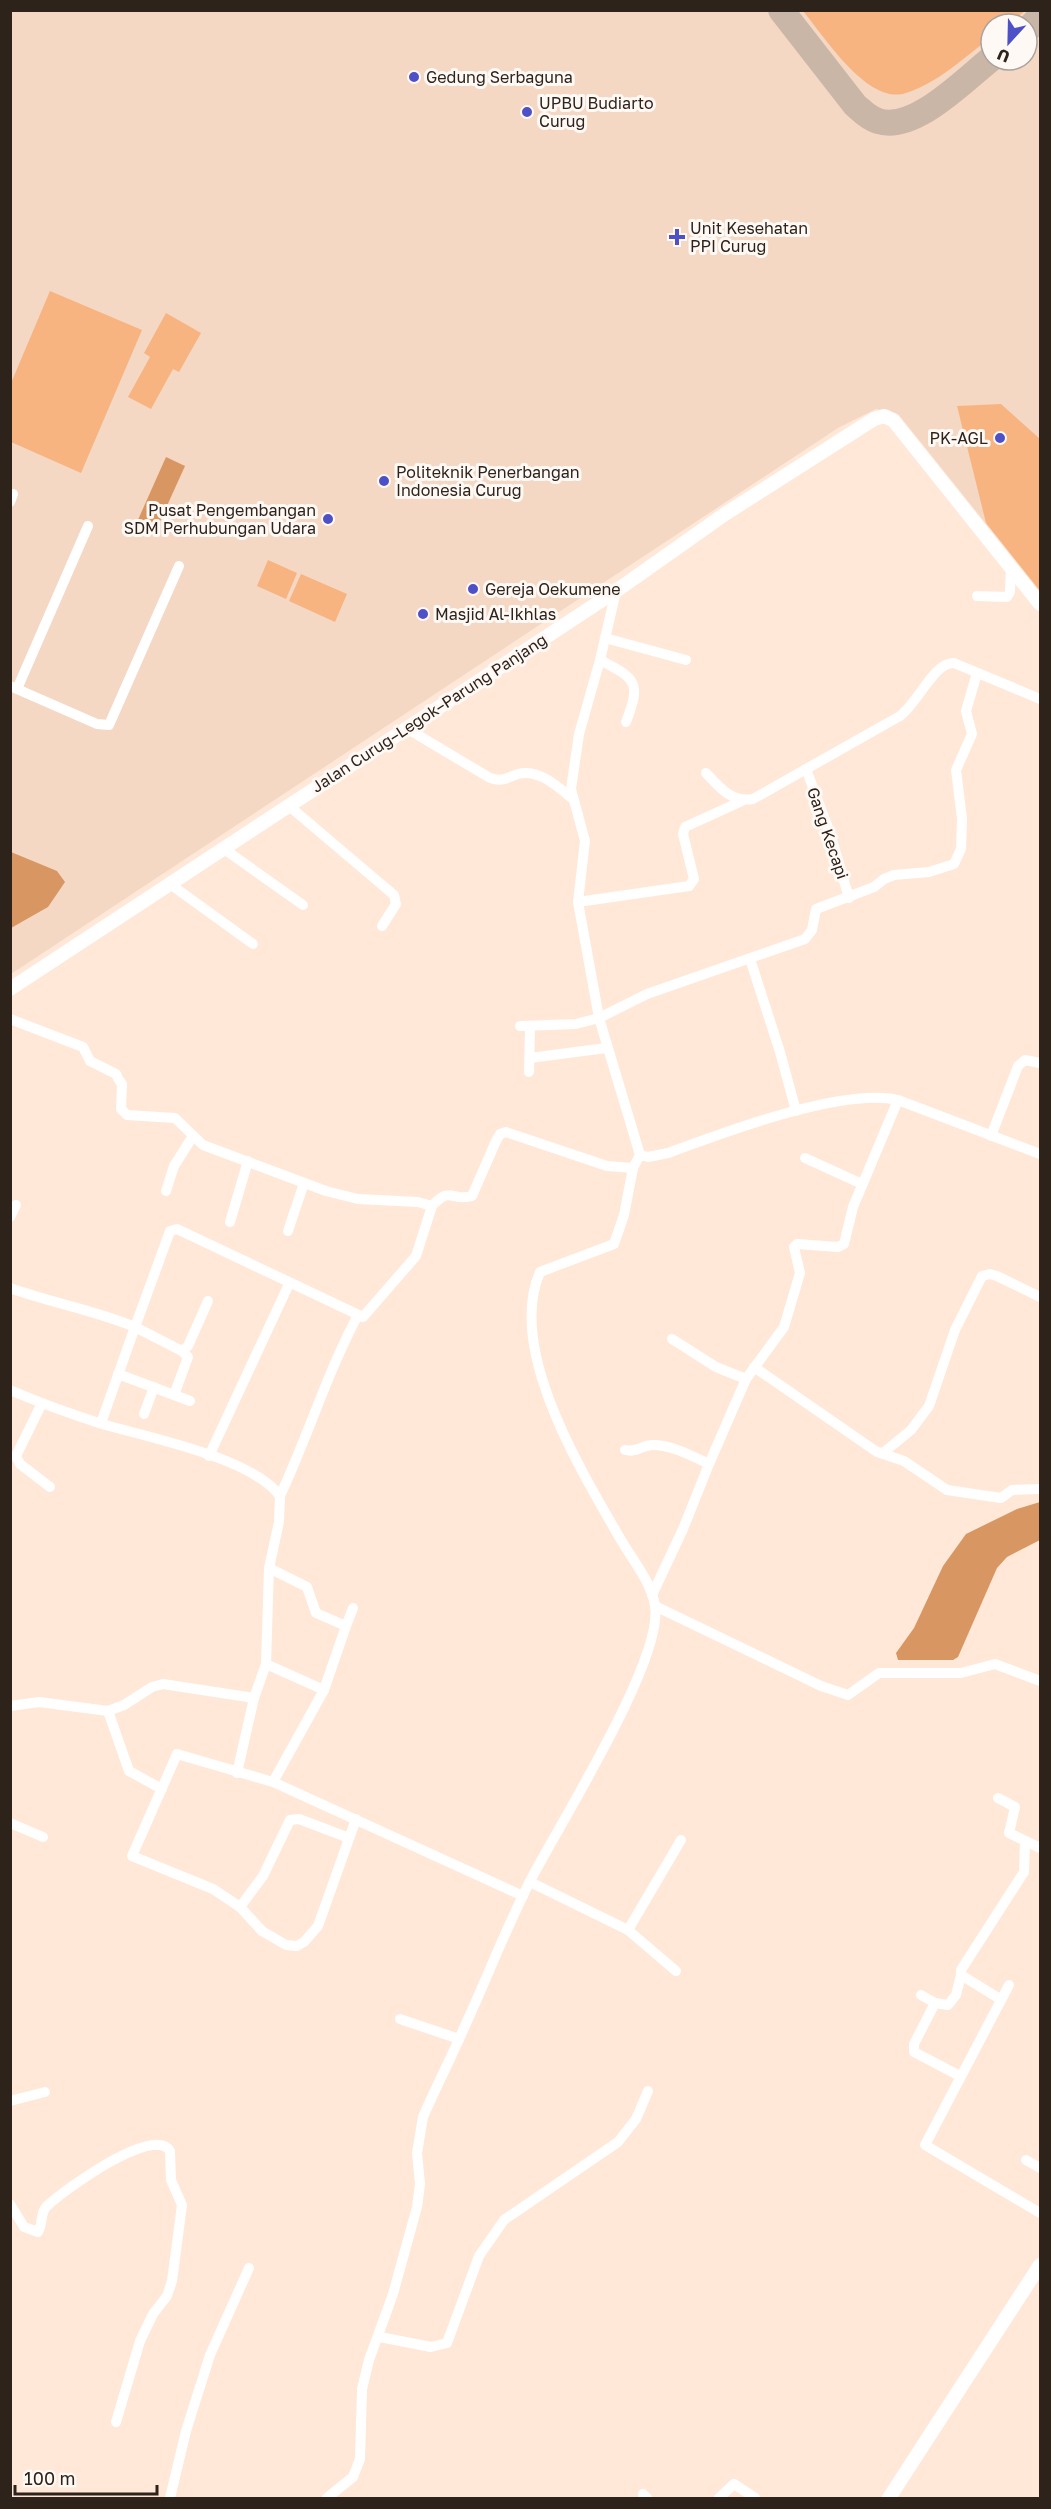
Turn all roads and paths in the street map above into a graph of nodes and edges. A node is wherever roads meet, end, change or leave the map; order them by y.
1 (88, 526) dead end
2 (179, 566) dead end
3 (1011, 566) junction
4 (616, 591) junction
5 (977, 596) dead end
6 (1041, 604) edge
7 (605, 638) junction
8 (600, 660) junction
9 (686, 660) dead end
10 (976, 673) junction
11 (14, 688) edge
12 (1041, 699) edge
13 (626, 722) dead end
14 (406, 728) junction
15 (806, 769) junction
16 (706, 773) dead end
17 (574, 800) junction
18 (742, 801) junction
19 (289, 806) junction
20 (224, 849) junction
21 (170, 884) junction
22 (849, 898) junction
23 (578, 902) junction
24 (303, 905) dead end
25 (382, 926) dead end
26 (253, 944) dead end
27 (750, 959) junction
28 (10, 989) edge
29 (599, 1018) junction
30 (10, 1019) edge
31 (606, 1048) junction
32 (530, 1058) junction
33 (1041, 1063) edge
34 (529, 1072) dead end
35 (898, 1100) junction
36 (796, 1111) junction
37 (193, 1136) junction
38 (990, 1136) junction
39 (1041, 1154) edge
40 (640, 1155) junction
41 (805, 1158) dead end
42 (248, 1161) junction
43 (633, 1168) junction
44 (304, 1183) junction
45 (862, 1184) junction
46 (166, 1191) dead end
47 (16, 1204) dead end
48 (432, 1206) junction
49 (10, 1217) edge
50 (230, 1222) dead end
51 (288, 1231) dead end
52 (289, 1284) junction
53 (10, 1288) edge
54 (1041, 1297) edge
55 (208, 1301) dead end
56 (357, 1315) junction
57 (135, 1327) junction
58 (672, 1339) dead end
59 (182, 1352) junction
60 (754, 1367) junction
61 (118, 1374) junction
62 (746, 1379) junction
63 (154, 1387) junction
64 (10, 1390) edge
65 (174, 1395) junction
66 (190, 1401) dead end
67 (42, 1403) junction
68 (144, 1414) dead end
69 (101, 1423) junction
70 (625, 1450) dead end
71 (880, 1453) junction
72 (209, 1456) junction
73 (709, 1464) junction
74 (50, 1487) dead end
75 (1041, 1489) edge
76 (280, 1496) junction
77 (268, 1568) junction
78 (654, 1601) junction
79 (353, 1608) dead end
80 (346, 1626) junction
81 (266, 1664) junction
82 (1041, 1681) edge
83 (324, 1690) junction
84 (254, 1698) junction
85 (10, 1706) edge
86 (108, 1711) junction
87 (237, 1773) junction
88 (273, 1782) junction
89 (162, 1789) junction
90 (998, 1798) dead end
91 (356, 1819) junction
92 (10, 1822) edge
93 (43, 1837) dead end
94 (349, 1838) junction
95 (681, 1840) dead end
96 (1025, 1841) junction
97 (1041, 1848) edge
98 (530, 1882) junction
99 (523, 1896) junction
100 (240, 1907) junction
101 (628, 1930) junction
102 (676, 1971) dead end
103 (962, 1975) junction
104 (1009, 1985) dead end
105 (921, 1995) dead end
106 (1000, 2000) junction
107 (935, 2003) junction
108 (400, 2019) dead end
109 (459, 2039) junction
110 (960, 2076) junction
111 (648, 2091) dead end
112 (45, 2092) dead end
113 (10, 2101) edge
114 (1026, 2160) dead end
115 (1041, 2168) edge
116 (10, 2204) edge
117 (1041, 2213) edge
118 (1041, 2265) edge
119 (249, 2268) dead end
120 (380, 2337) junction
121 (116, 2422) dead end
122 (171, 2499) edge
123 (327, 2499) edge
124 (719, 2499) edge
125 (755, 2499) edge
126 (889, 2499) edge

1 - 11 street
2 - 11 street
3 - 4 main road, Jalan Curug–Legok–Parung Panjang
3 - 5 street
3 - 6 main road, Jalan Curug–Legok–Parung Panjang
4 - 7 street
4 - 14 main road, Jalan Curug–Legok–Parung Panjang
7 - 8 street
7 - 9 street
8 - 13 street
8 - 17 street
10 - 12 street
10 - 15 street
10 - 22 street
14 - 17 street
14 - 19 main road, Jalan Curug–Legok–Parung Panjang
15 - 18 street
15 - 22 street, Gang Kecapi
16 - 18 street
17 - 23 street
18 - 23 street
19 - 20 main road, Jalan Curug–Legok–Parung Panjang
19 - 25 street
20 - 21 main road, Jalan Curug–Legok–Parung Panjang
20 - 24 street
21 - 26 street
21 - 28 main road, Jalan Curug–Legok–Parung Panjang
22 - 27 street
23 - 29 street
27 - 29 street
27 - 36 street
29 - 31 street
29 - 32 street
30 - 37 street
31 - 32 street
31 - 40 street
32 - 34 street
33 - 38 street
35 - 36 street
35 - 38 street
35 - 45 street
36 - 40 street
37 - 42 street
37 - 46 street
38 - 39 street
40 - 43 street
41 - 45 street
42 - 44 street
42 - 50 street
43 - 48 street
43 - 78 street
44 - 48 street
44 - 51 street
45 - 60 street
47 - 49 street
48 - 56 street
52 - 56 street
52 - 57 street
52 - 72 street
53 - 57 street
54 - 71 street
55 - 59 street
56 - 76 street
57 - 59 street
57 - 61 street
58 - 62 street
59 - 65 street
60 - 62 street
60 - 71 street
61 - 63 street
61 - 69 street
62 - 73 street
63 - 65 street
63 - 68 street
64 - 67 street
65 - 66 street
67 - 69 street
67 - 74 street
69 - 72 street
70 - 73 street
71 - 75 street
72 - 76 street
73 - 78 street
76 - 77 street
77 - 80 street
77 - 81 street
78 - 82 street
78 - 98 street
79 - 80 street
80 - 83 street
81 - 83 street
81 - 84 street
83 - 88 street
84 - 86 street
84 - 87 street
85 - 86 street
86 - 89 street
87 - 88 street
87 - 89 street
88 - 91 street
89 - 100 street
90 - 96 street
91 - 94 street
91 - 99 street
92 - 93 street
94 - 100 street
94 - 100 street
95 - 101 street
96 - 97 street
96 - 103 street
98 - 99 street
98 - 101 street
99 - 109 street
101 - 102 street
103 - 106 street
103 - 107 street
104 - 106 street
105 - 107 street
106 - 110 street
107 - 110 street
108 - 109 street
109 - 120 street
110 - 117 street
111 - 120 street
112 - 113 street
114 - 115 street
116 - 121 street
118 - 126 main road
119 - 122 street
120 - 123 street
124 - 125 street

